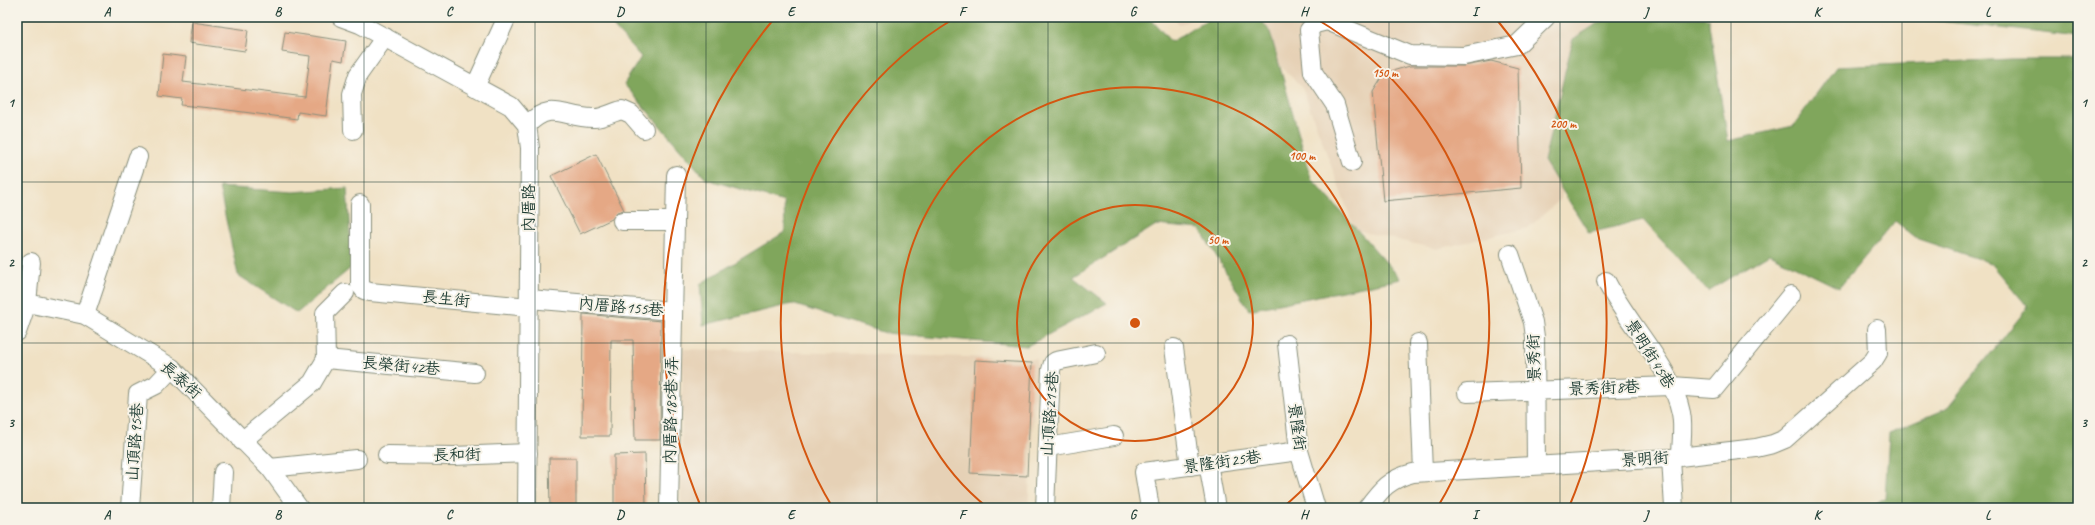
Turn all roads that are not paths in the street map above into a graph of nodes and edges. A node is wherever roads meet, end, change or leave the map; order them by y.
1 (341, 17) edge
2 (508, 17) edge
3 (1546, 17) edge
4 (362, 20) edge
5 (1311, 20) edge
6 (385, 37) junction
7 (475, 87) junction
8 (526, 125) junction
9 (644, 129) dead end
10 (353, 130) dead end
11 (138, 157) dead end
12 (1352, 162) dead end
13 (676, 175) dead end
14 (360, 204) dead end
15 (622, 221) dead end
16 (675, 221) junction
17 (1510, 254) dead end
18 (31, 262) dead end
19 (1606, 281) dead end
20 (345, 293) dead end
21 (1792, 294) dead end
22 (27, 303) junction
23 (529, 303) junction
24 (674, 311) junction
25 (85, 315) junction
26 (1877, 329) dead end
27 (17, 332) edge
28 (1418, 343) dead end
29 (1287, 344) dead end
30 (1174, 348) dead end
31 (1096, 353) dead end
32 (326, 359) junction
33 (172, 368) junction
34 (475, 373) dead end
35 (1672, 386) junction
36 (1535, 391) junction
37 (1467, 393) dead end
38 (1114, 436) dead end
39 (242, 441) junction
40 (1048, 447) junction
41 (1299, 451) junction
42 (528, 453) junction
43 (387, 455) dead end
44 (1676, 457) junction
45 (357, 459) dead end
46 (1208, 463) junction
47 (1536, 465) junction
48 (1190, 466) junction
49 (270, 468) junction
50 (223, 472) dead end
51 (1423, 472) junction
52 (130, 508) edge
53 (221, 508) edge
54 (299, 508) edge
55 (528, 508) edge
56 (669, 508) edge
57 (1044, 508) edge
58 (1150, 508) edge
59 (1216, 508) edge
60 (1316, 508) edge
61 (1366, 508) edge
62 (1674, 508) edge

1 - 4 street, 內厝路
2 - 7 street
3 - 5 street
4 - 6 street, 內厝路
5 - 12 street
6 - 7 street, 內厝路
6 - 10 street
7 - 8 street, 內厝路
8 - 9 street
8 - 23 street, 內厝路
11 - 25 street
13 - 16 street, 內厝路155巷
14 - 23 street, 長生街
15 - 16 street
16 - 24 street, 內厝路155巷
17 - 36 street, 景秀街
18 - 22 street
19 - 35 street, 景明街45巷
20 - 32 street
21 - 35 street, 景秀街8巷
22 - 25 street, 長泰街
22 - 27 street
23 - 24 street, 內厝路155巷
23 - 42 street, 內厝路
24 - 56 street, 內厝路185巷1弄
25 - 33 street, 長泰街
26 - 44 street, 景明街
28 - 51 street
29 - 41 street, 景隆街
30 - 48 street
31 - 40 street, 山頂路213巷
32 - 34 street, 長榮街42巷
32 - 39 street
33 - 39 street, 長泰街
33 - 52 street, 山頂路95巷
35 - 36 street, 景秀街8巷
35 - 44 street, 景明街45巷
36 - 37 street, 景秀街8巷
36 - 47 street, 景秀街
38 - 40 street
39 - 49 street, 長泰街
40 - 57 street, 山頂路213巷
41 - 46 street, 景隆街25巷
41 - 60 street, 景隆街
42 - 43 street, 長和街
42 - 55 street, 內厝路
44 - 47 street, 景明街
44 - 62 street, 景明街45巷
45 - 49 street
46 - 48 street, 景隆街25巷
46 - 59 street
47 - 51 street, 景明街
48 - 58 street, 景隆街25巷
49 - 54 street, 長泰街
50 - 53 street
51 - 61 street, 景明街

